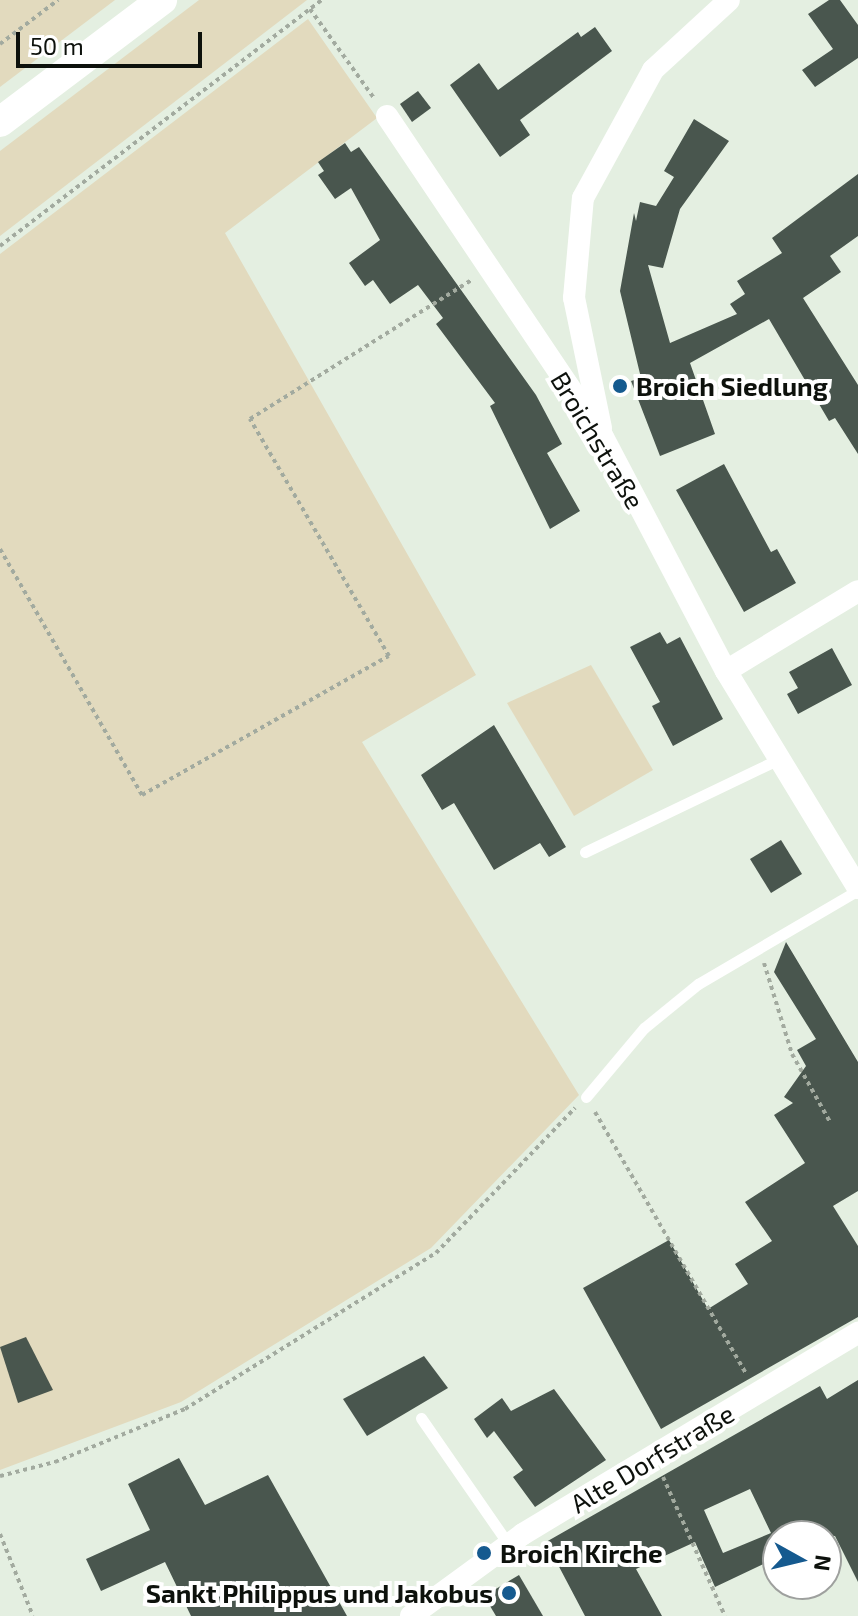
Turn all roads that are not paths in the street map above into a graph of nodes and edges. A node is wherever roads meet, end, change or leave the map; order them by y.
1 (162, 0) edge
2 (729, 0) edge
3 (387, 116) road end
4 (0, 122) edge
5 (603, 437) junction
6 (858, 591) edge
7 (726, 671) junction
8 (782, 758) junction
9 (585, 852) dead end
10 (858, 889) edge
11 (586, 1097) road end
12 (858, 1333) edge
13 (421, 1418) dead end
14 (509, 1545) junction
15 (411, 1616) edge

1 - 4 main road
2 - 5 street
3 - 5 street, Broichstraße
5 - 7 street, Broichstraße
6 - 7 street
7 - 8 street, Broichstraße
8 - 9 lane
8 - 10 street, Broichstraße
10 - 11 lane, Broichstraße
12 - 14 street, Alte Dorfstraße
13 - 14 lane
14 - 15 street, Alte Dorfstraße

